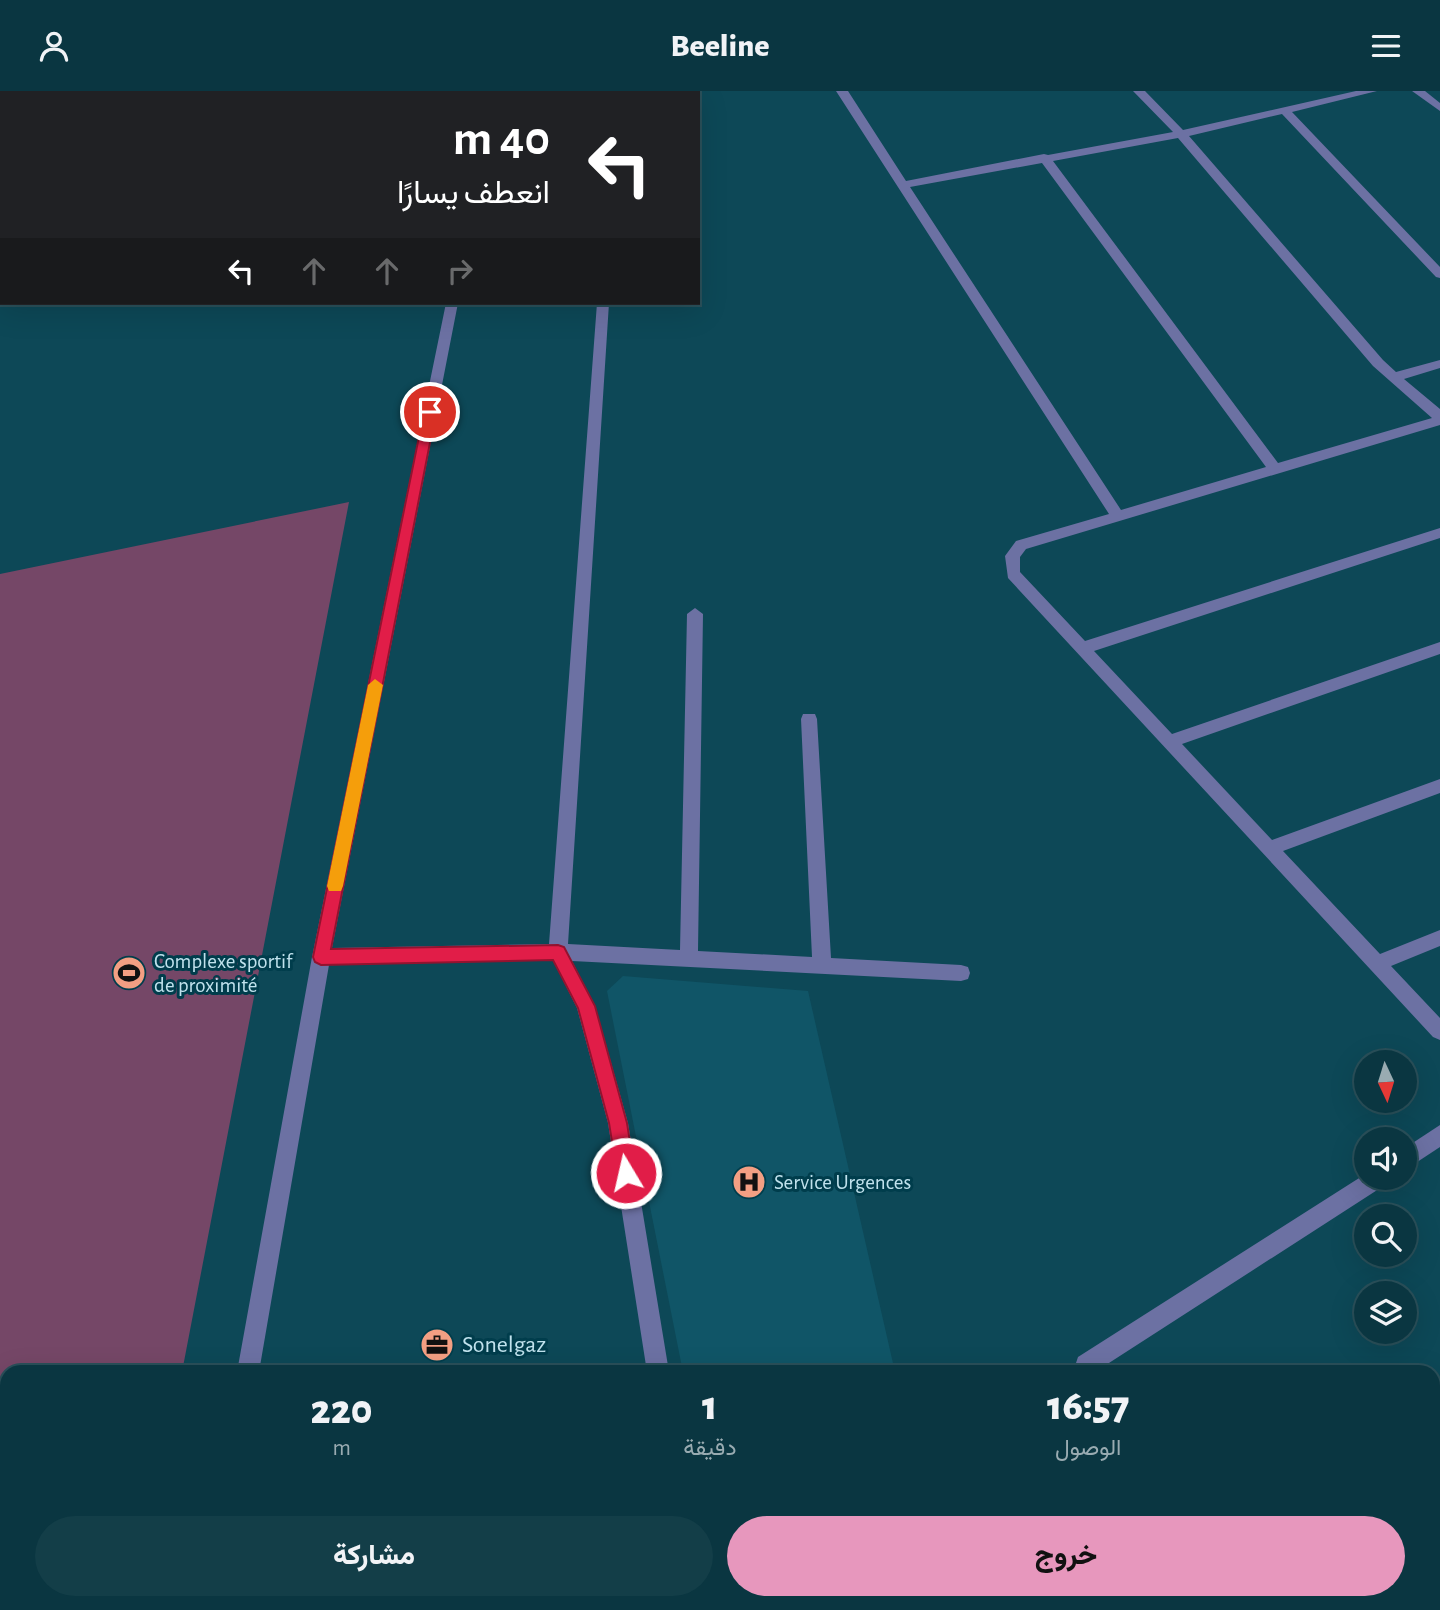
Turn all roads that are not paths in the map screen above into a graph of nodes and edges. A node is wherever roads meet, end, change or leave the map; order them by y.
1 (842, 91) edge
2 (1139, 91) edge
3 (1371, 91) edge
4 (1418, 91) edge
5 (1440, 108) edge
6 (1286, 112) junction
7 (1181, 134) junction
8 (1044, 157) junction
9 (904, 185) junction
10 (1440, 274) edge
11 (452, 305) edge
12 (603, 305) edge
13 (1440, 364) edge
14 (1394, 377) junction
15 (1440, 419) edge
16 (1275, 469) junction
17 (1117, 515) junction
18 (1440, 533) edge
19 (695, 614) dead end
20 (1083, 648) junction
21 (1440, 648) edge
22 (809, 719) dead end
23 (1170, 740) junction
24 (1440, 786) edge
25 (1271, 848) junction
26 (1440, 938) edge
27 (558, 952) junction
28 (321, 957) junction
29 (690, 959) junction
30 (1377, 963) junction
31 (822, 965) junction
32 (961, 973) dead end
33 (1440, 1031) edge
34 (1440, 1135) edge
35 (1417, 1151) edge
36 (1360, 1190) edge
37 (249, 1365) edge
38 (657, 1365) edge
39 (1095, 1365) edge

1 - 9 street
2 - 7 street
3 - 6 street
4 - 5 street
6 - 7 street
6 - 10 street
7 - 8 street
7 - 14 street
8 - 9 street
8 - 16 street
9 - 17 street
11 - 28 street
12 - 27 street
13 - 14 street
14 - 15 street
15 - 16 street
16 - 17 street
17 - 20 street
18 - 20 street
19 - 29 street
20 - 23 street
21 - 23 street
22 - 31 street
23 - 25 street
24 - 25 street
25 - 30 street
26 - 30 street
27 - 28 street
27 - 29 street
27 - 38 street
28 - 37 street
29 - 31 street
30 - 33 street
31 - 32 street
34 - 35 street
36 - 39 street

